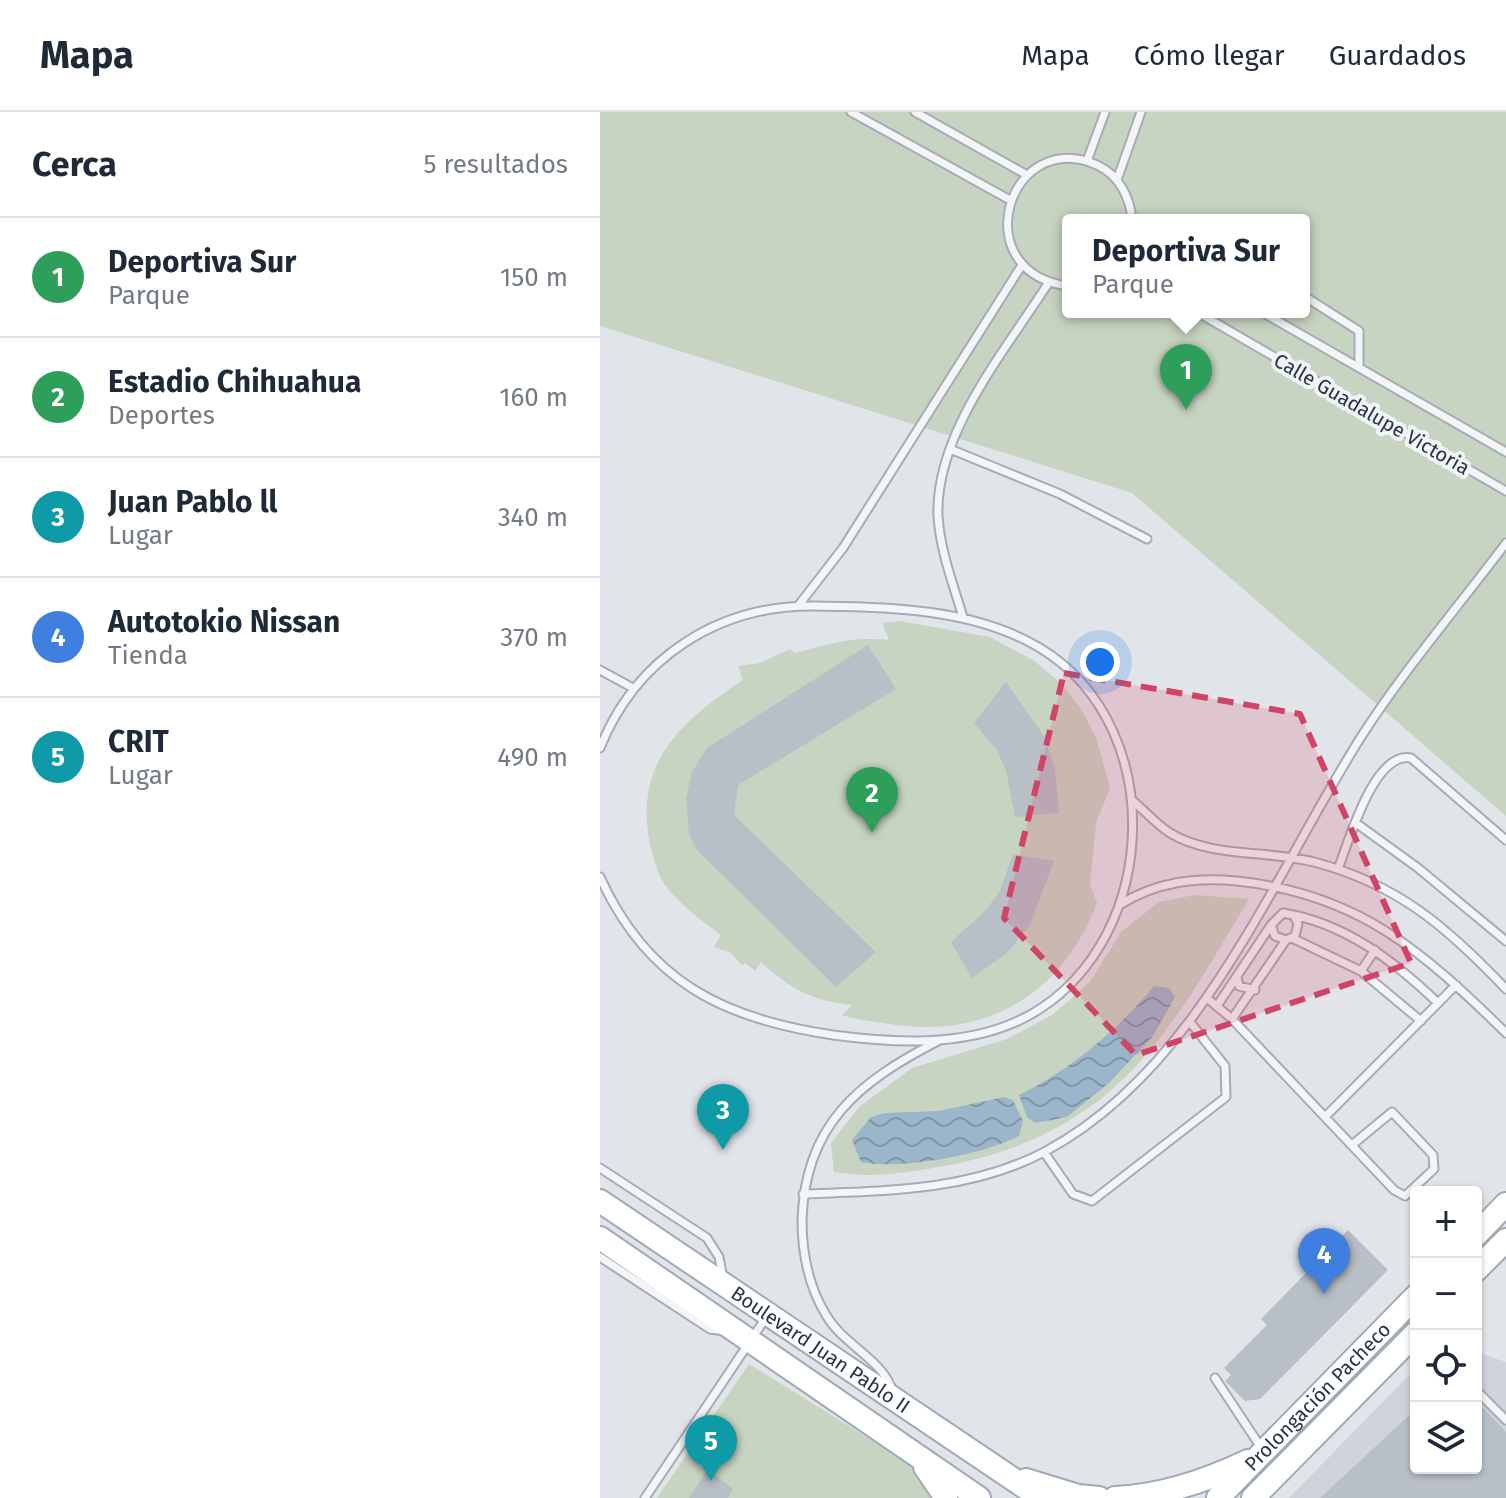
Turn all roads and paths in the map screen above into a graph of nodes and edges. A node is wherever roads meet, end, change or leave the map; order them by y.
1 (851, 112) edge
2 (915, 112) edge
3 (1105, 112) edge
4 (1141, 112) edge
5 (1087, 161) junction
6 (1027, 175) junction
7 (1117, 180) junction
8 (1010, 200) junction
9 (1131, 214) edge
10 (1022, 265) junction
11 (1049, 282) junction
12 (1062, 285) edge
13 (1310, 300) edge
14 (1207, 318) edge
15 (1273, 318) edge
16 (1359, 365) junction
17 (950, 449) junction
18 (1506, 452) edge
19 (1506, 491) edge
20 (1147, 539) dead end
21 (1506, 543) edge
22 (798, 606) junction
23 (963, 617) junction
24 (600, 670) edge
25 (633, 688) junction
26 (600, 748) edge
27 (1133, 801) junction
28 (1356, 823) junction
29 (1506, 840) edge
30 (1289, 856) junction
31 (1338, 869) junction
32 (600, 877) edge
33 (1273, 885) junction
34 (1121, 904) junction
35 (1294, 916) junction
36 (1271, 925) junction
37 (1289, 939) junction
38 (1506, 941) edge
39 (1375, 950) junction
40 (1361, 971) junction
41 (1237, 976) junction
42 (1456, 985) junction
43 (1506, 989) edge
44 (1255, 990) junction
45 (1207, 998) junction
46 (1438, 1003) junction
47 (1217, 1006) junction
48 (1232, 1019) junction
49 (1421, 1021) junction
50 (1190, 1022) junction
51 (1506, 1033) edge
52 (939, 1040) junction
53 (1325, 1117) junction
54 (1352, 1145) junction
55 (1044, 1152) junction
56 (600, 1168) edge
57 (803, 1194) junction
58 (600, 1201) edge
59 (1506, 1204) edge
60 (1482, 1229) edge
61 (600, 1238) edge
62 (1506, 1240) edge
63 (600, 1257) edge
64 (1482, 1264) edge
65 (724, 1284) junction
66 (1410, 1302) edge
67 (768, 1314) junction
68 (742, 1334) junction
69 (1410, 1339) edge
70 (1215, 1378) dead end
71 (1482, 1396) edge
72 (893, 1400) junction
73 (1506, 1420) edge
74 (874, 1424) junction
75 (915, 1453) junction
76 (1260, 1454) junction
77 (1005, 1472) junction
78 (645, 1498) edge
79 (946, 1498) edge
80 (979, 1498) edge
81 (1041, 1498) edge
82 (1099, 1498) edge
83 (1115, 1498) edge
84 (1218, 1498) edge
85 (1253, 1498) edge

1 - 8 lane
2 - 6 lane
3 - 5 lane
4 - 7 lane
5 - 6 lane
5 - 7 lane
6 - 8 lane
7 - 9 lane
8 - 10 lane
10 - 11 lane
10 - 22 lane
11 - 12 lane
11 - 17 lane
13 - 16 lane
14 - 19 lane, Calle Guadalupe Victoria
15 - 16 lane, Calle Guadalupe Victoria
16 - 18 lane, Calle Guadalupe Victoria
17 - 20 lane
17 - 23 lane
21 - 30 lane
22 - 23 lane
22 - 25 lane
23 - 27 lane
24 - 25 lane
25 - 26 lane
27 - 30 lane
27 - 34 lane
28 - 29 lane
28 - 31 lane
28 - 38 lane
30 - 31 lane
30 - 33 lane
31 - 43 lane
32 - 52 lane
33 - 34 lane
33 - 42 lane
33 - 45 lane
34 - 52 lane
35 - 36 lane
35 - 37 lane
35 - 39 lane
36 - 37 lane
36 - 41 lane
37 - 40 lane
37 - 44 lane
39 - 40 lane
39 - 46 lane
40 - 49 lane
41 - 44 lane
41 - 47 lane
42 - 46 lane
42 - 51 lane
44 - 48 lane
45 - 47 lane
45 - 50 lane
46 - 49 lane
47 - 48 lane
48 - 53 lane
49 - 53 lane
50 - 55 lane
50 - 55 lane
52 - 57 lane
53 - 54 lane
54 - 54 lane
55 - 57 lane
56 - 65 lane
57 - 72 lane
58 - 65 main road, Boulevard Juan Pablo II
59 - 60 main road
61 - 68 main road, Boulevard Juan Pablo II
62 - 64 main road
63 - 68 lane
65 - 67 main road, Boulevard Juan Pablo II
66 - 76 main road, Prolongación Pacheco
67 - 68 lane
67 - 72 main road, Boulevard Juan Pablo II
68 - 74 main road, Boulevard Juan Pablo II
68 - 78 lane
69 - 85 main road, Prolongación Pacheco
70 - 76 lane
71 - 73 lane
72 - 74 main road
72 - 77 main road, Boulevard Juan Pablo II
74 - 75 main road, Boulevard Juan Pablo II
75 - 79 main road
75 - 80 main road, Boulevard Juan Pablo II
76 - 83 main road
76 - 84 main road, Prolongación Pacheco
77 - 81 main road, Boulevard Juan Pablo II
77 - 82 main road

